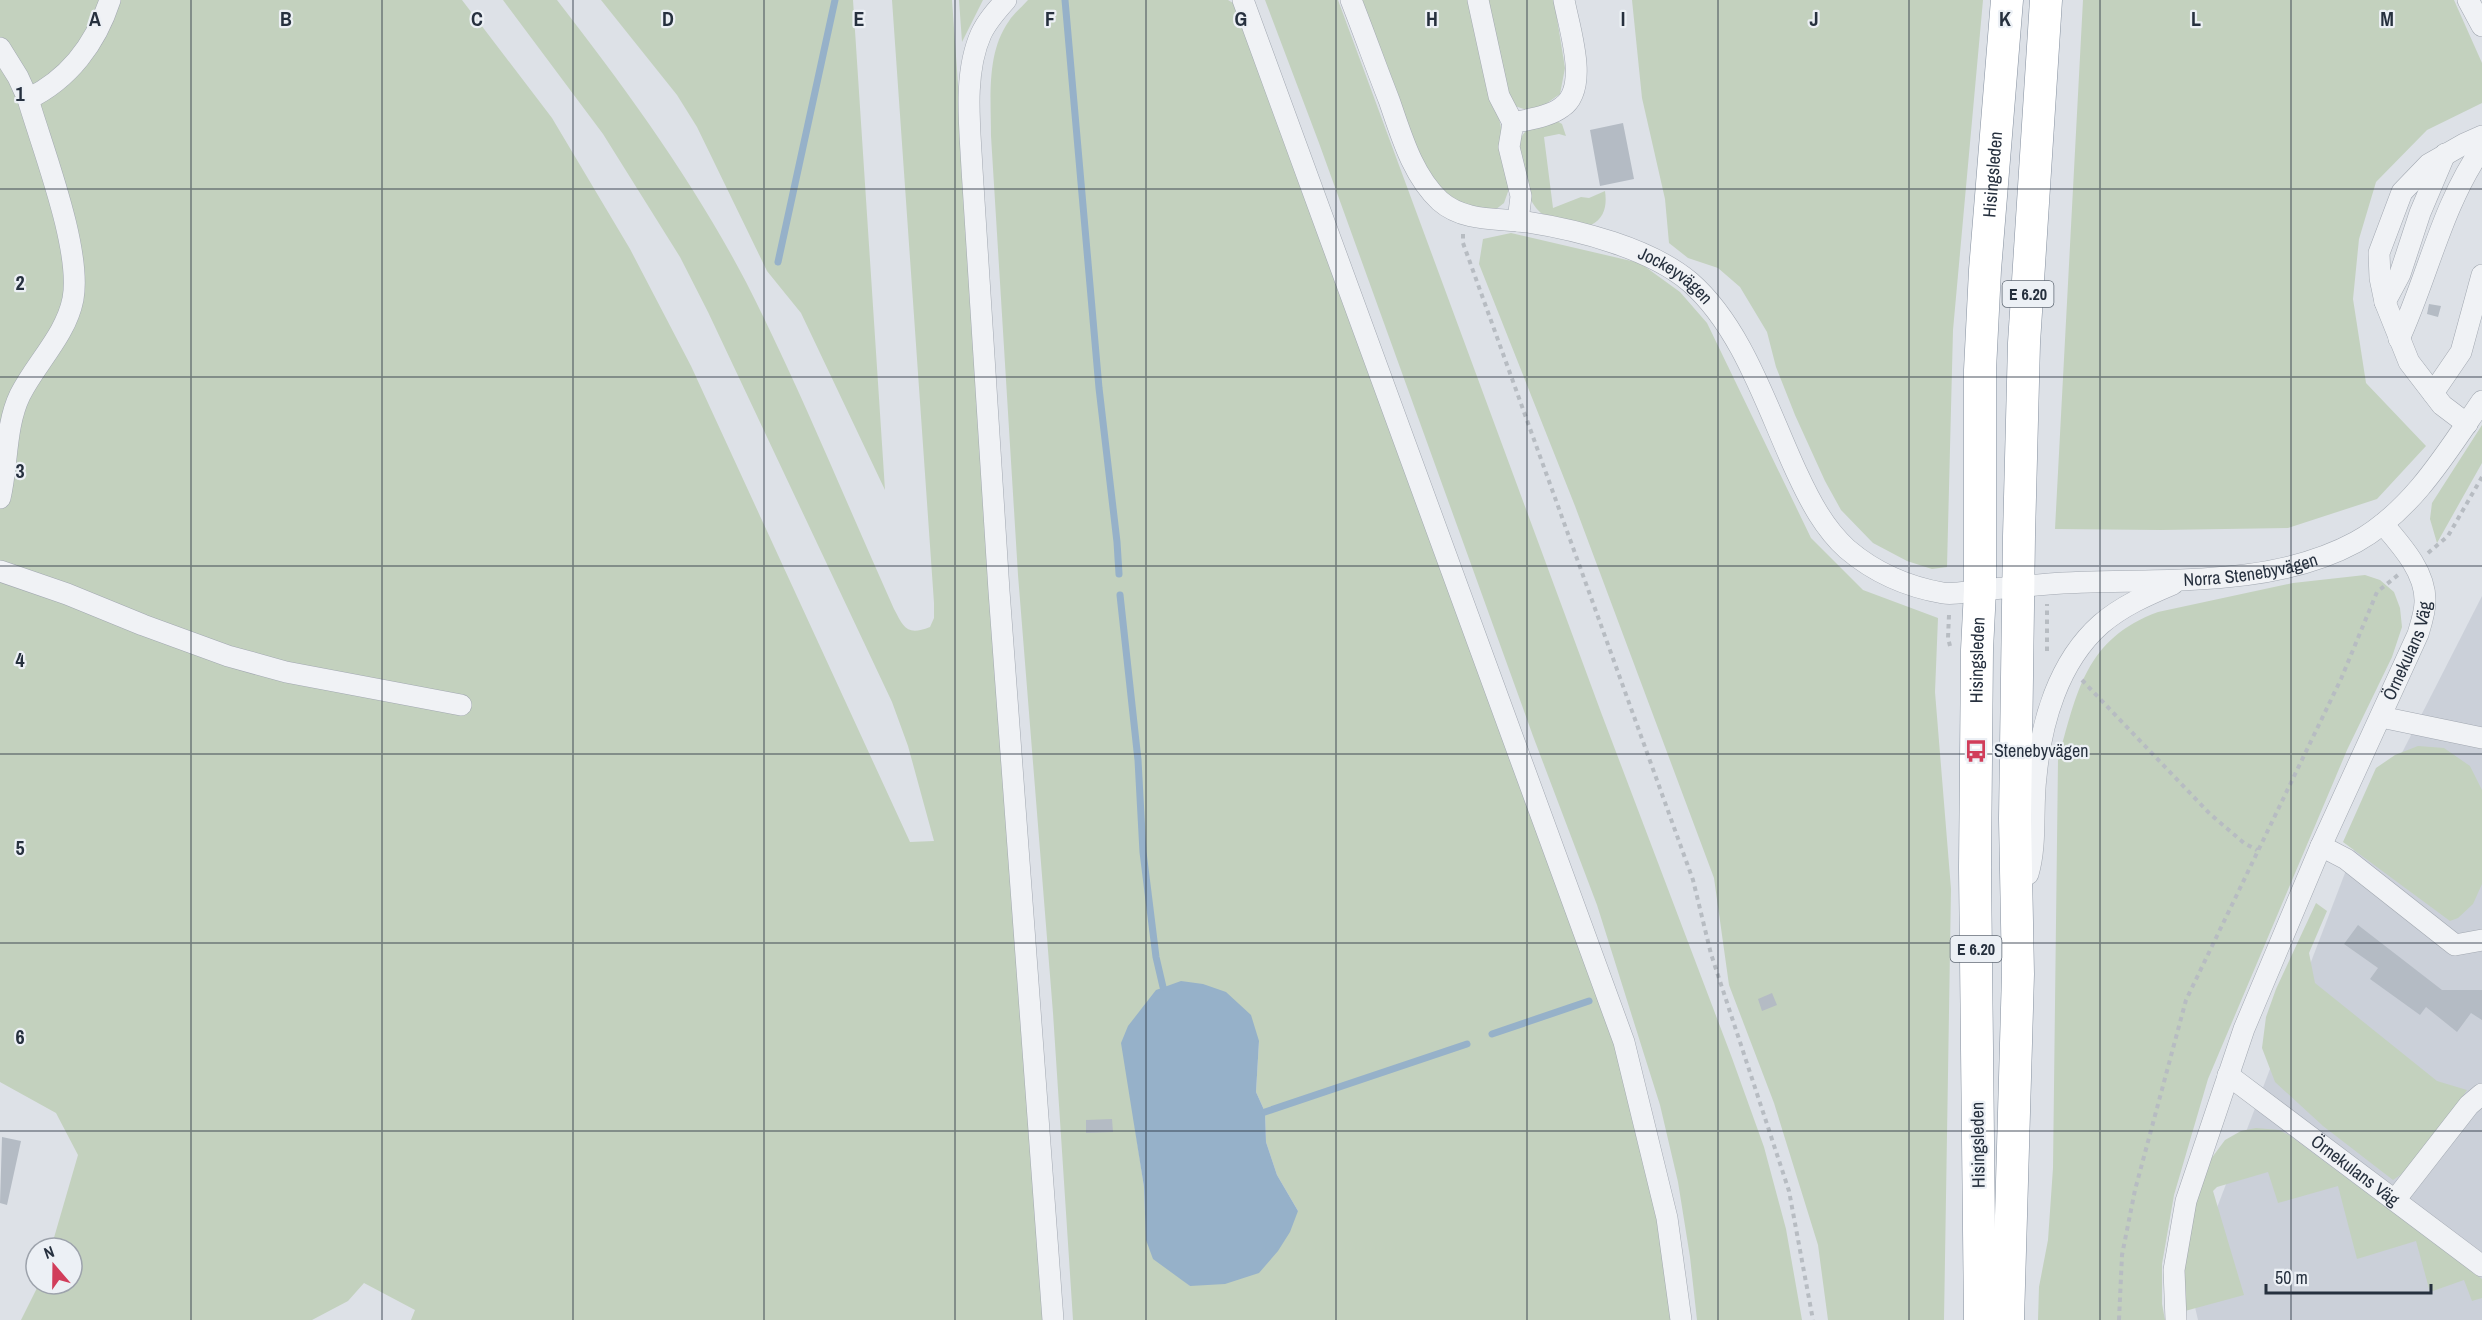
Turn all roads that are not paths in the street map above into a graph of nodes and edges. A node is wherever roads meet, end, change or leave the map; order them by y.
1 (110, 0) edge
2 (1006, 0) edge
3 (1352, 0) edge
4 (1478, 0) edge
5 (1564, 0) edge
6 (2007, 0) edge
7 (2046, 0) edge
8 (2468, 0) edge
9 (1242, 2) edge
10 (2482, 26) edge
11 (0, 48) edge
12 (28, 99) junction
13 (1513, 123) junction
14 (2482, 136) edge
15 (2482, 148) edge
16 (1518, 221) junction
17 (2482, 275) edge
18 (2399, 339) junction
19 (2433, 393) junction
20 (2482, 401) edge
21 (2466, 424) junction
22 (0, 498) edge
23 (2383, 524) junction
24 (0, 571) edge
25 (2184, 579) junction
26 (2019, 587) junction
27 (1965, 592) junction
28 (461, 705) dead end
29 (2381, 717) junction
30 (2482, 738) edge
31 (2321, 846) junction
32 (2017, 912) junction
33 (2482, 940) edge
34 (2228, 1075) junction
35 (2482, 1094) edge
36 (2395, 1200) junction
37 (2482, 1266) edge
38 (1994, 1316) edge
39 (1053, 1320) edge
40 (1680, 1320) edge
41 (2176, 1320) edge

1 - 12 street
2 - 39 street
3 - 16 street, Jockeyvägen
4 - 13 street
5 - 13 street
6 - 27 highway, Hisingsleden / E 6.20
7 - 26 highway, Hisingsleden / E 6.20
8 - 10 street
9 - 40 street
11 - 12 street
12 - 22 street
13 - 16 street
14 - 18 street
15 - 18 street
16 - 27 street, Jockeyvägen
17 - 19 street
18 - 19 street
19 - 21 street
20 - 21 street, Norra Stenebyvägen
21 - 23 street, Norra Stenebyvägen
23 - 25 street, Norra Stenebyvägen
23 - 29 street, Örnekulans Väg
24 - 28 street
25 - 26 street, Norra Stenebyvägen
25 - 32 street
26 - 27 street, Norra Stenebyvägen
26 - 32 highway, Hisingsleden / E 6.20
27 - 38 highway, Hisingsleden / E 6.20
29 - 30 street, Örnekulans Väg
29 - 31 street, Örnekulans Väg
31 - 33 street
31 - 34 street, Örnekulans Väg
32 - 38 highway, Hisingsleden / E 6.20
34 - 36 street, Örnekulans Väg
34 - 41 street, Örnekulans Väg
35 - 36 street
36 - 37 street, Örnekulans Väg

